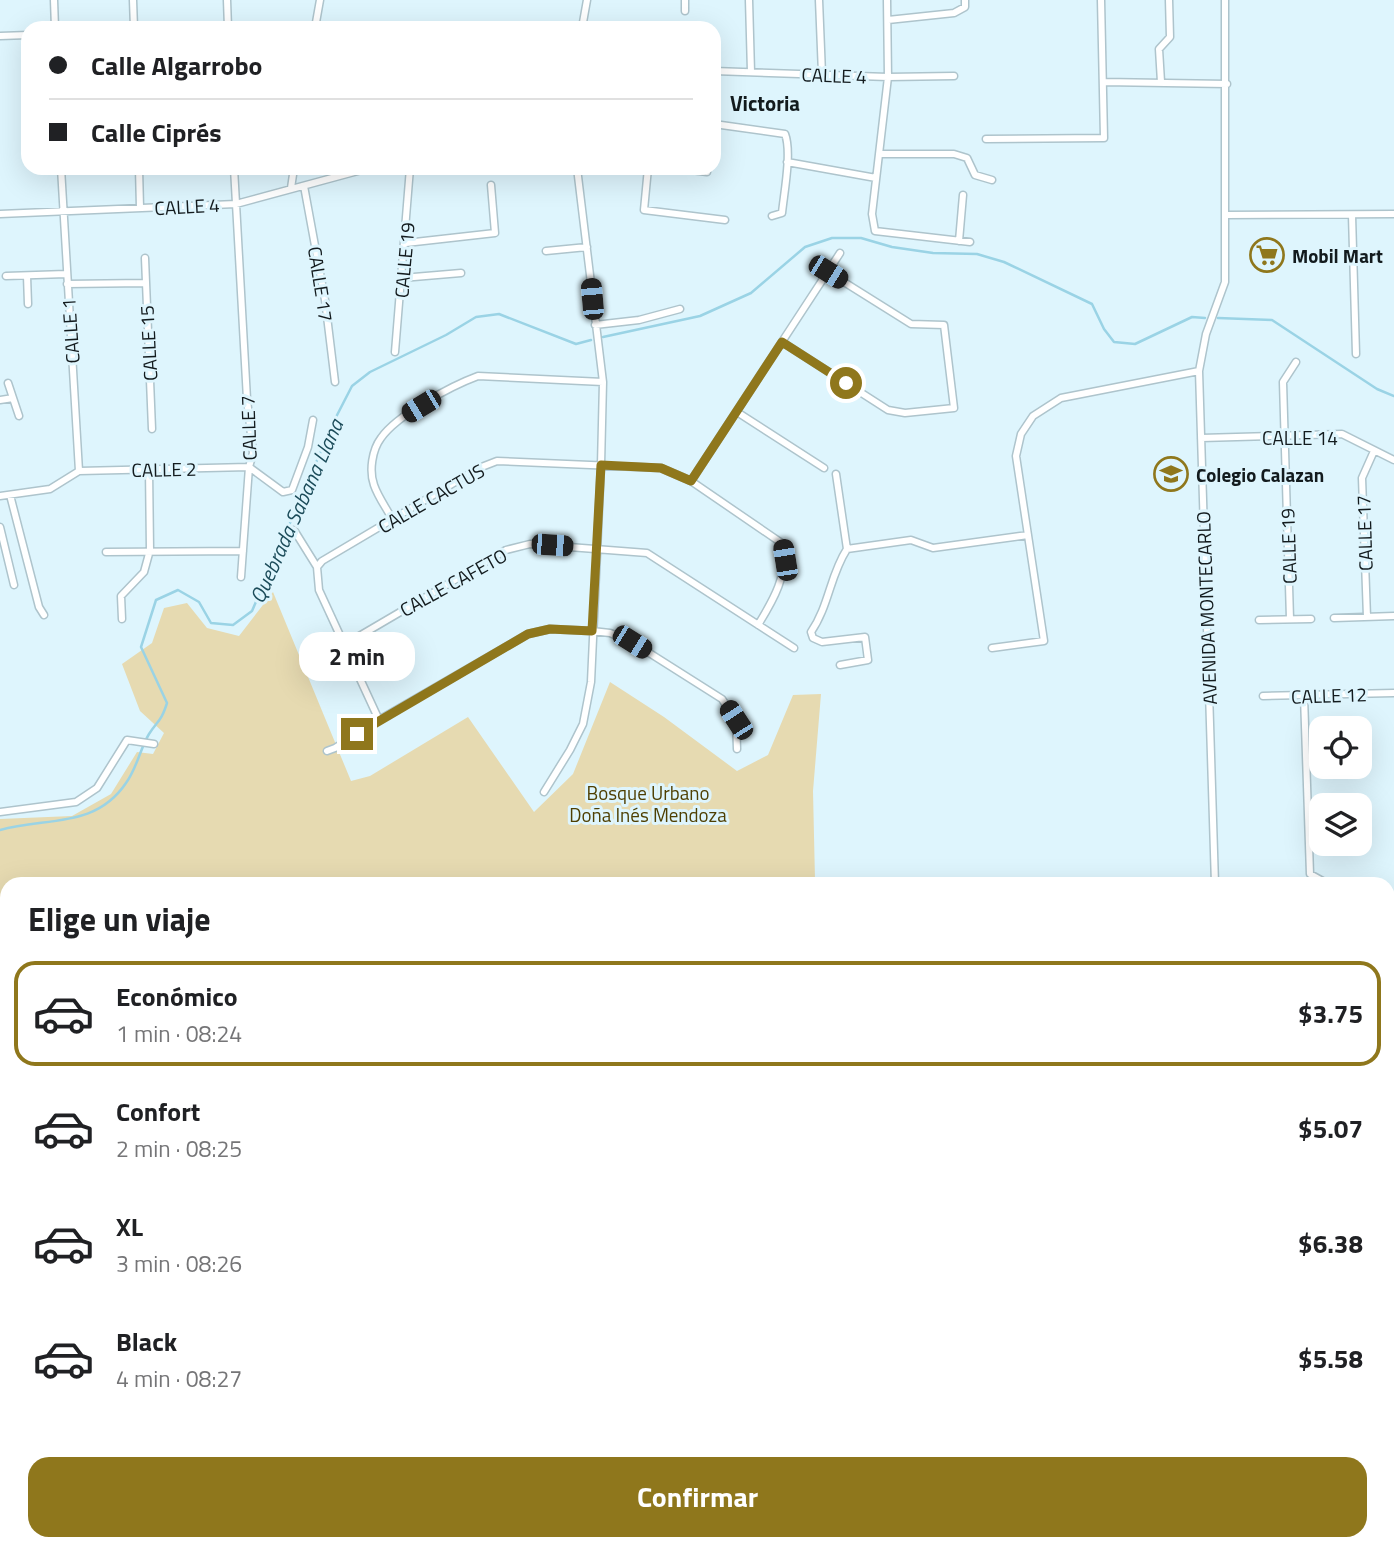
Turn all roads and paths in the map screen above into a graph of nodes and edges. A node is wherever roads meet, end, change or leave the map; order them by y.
1 (54, 0) edge
2 (133, 0) edge
3 (227, 0) edge
4 (320, 0) edge
5 (587, 0) edge
6 (685, 0) edge
7 (749, 0) edge
8 (818, 0) edge
9 (887, 0) edge
10 (965, 0) edge
11 (1101, 0) edge
12 (1169, 0) edge
13 (1226, 0) edge
14 (685, 11) dead end
15 (888, 20) junction
16 (55, 21) edge
17 (134, 21) edge
18 (228, 21) edge
19 (316, 21) edge
20 (583, 21) edge
21 (21, 35) edge
22 (0, 36) edge
23 (721, 71) edge
24 (751, 72) junction
25 (822, 74) junction
26 (954, 76) dead end
27 (888, 77) junction
28 (1104, 82) junction
29 (1161, 82) junction
30 (1227, 84) junction
31 (721, 125) edge
32 (986, 139) dead end
33 (880, 154) junction
34 (787, 162) junction
35 (61, 175) edge
36 (139, 175) edge
37 (234, 175) edge
38 (293, 175) edge
39 (344, 175) edge
40 (410, 175) edge
41 (578, 175) edge
42 (647, 175) edge
43 (876, 178) junction
44 (992, 180) dead end
45 (491, 185) dead end
46 (304, 186) junction
47 (291, 188) junction
48 (963, 195) dead end
49 (236, 204) junction
50 (140, 208) junction
51 (64, 212) junction
52 (1394, 214) edge
53 (0, 215) edge
54 (1224, 215) junction
55 (1352, 215) junction
56 (772, 216) dead end
57 (725, 220) dead end
58 (958, 241) junction
59 (970, 242) dead end
60 (406, 243) junction
61 (587, 247) junction
62 (546, 251) dead end
63 (840, 253) dead end
64 (145, 258) dead end
65 (828, 272) junction
66 (461, 273) dead end
67 (66, 274) junction
68 (6, 276) dead end
69 (26, 276) junction
70 (402, 278) junction
71 (145, 283) junction
72 (67, 284) junction
73 (28, 304) dead end
74 (680, 309) dead end
75 (595, 325) junction
76 (782, 342) junction
77 (395, 352) dead end
78 (1356, 354) dead end
79 (1296, 362) dead end
80 (1199, 370) junction
81 (335, 382) dead end
82 (603, 382) junction
83 (8, 383) dead end
84 (13, 398) junction
85 (0, 400) edge
86 (737, 412) junction
87 (19, 416) dead end
88 (313, 420) dead end
89 (152, 429) dead end
90 (1284, 435) junction
91 (1201, 438) junction
92 (1374, 451) junction
93 (1394, 460) edge
94 (601, 465) junction
95 (250, 467) junction
96 (824, 468) dead end
97 (149, 469) junction
98 (79, 471) junction
99 (836, 474) dead end
100 (691, 481) junction
101 (10, 495) junction
102 (0, 496) edge
103 (393, 519) junction
104 (0, 527) edge
105 (294, 530) dead end
106 (1028, 535) junction
107 (596, 548) junction
108 (847, 549) junction
109 (150, 550) junction
110 (243, 551) junction
111 (106, 552) dead end
112 (317, 567) junction
113 (241, 577) dead end
114 (14, 585) dead end
115 (44, 615) dead end
116 (1394, 616) edge
117 (1367, 617) junction
118 (1334, 618) dead end
119 (122, 619) dead end
120 (1290, 619) junction
121 (1311, 619) dead end
122 (1259, 620) dead end
123 (758, 625) junction
124 (592, 631) junction
125 (344, 645) junction
126 (794, 648) dead end
127 (992, 648) dead end
128 (840, 665) dead end
129 (1394, 693) edge
130 (1263, 696) dead end
131 (1304, 696) junction
132 (379, 720) junction
133 (154, 744) dead end
134 (737, 750) dead end
135 (327, 751) dead end
136 (544, 792) dead end
137 (0, 812) edge
138 (1215, 877) edge
139 (1315, 877) edge

1 - 16 street
2 - 17 street
3 - 18 street
4 - 19 street
5 - 20 street
6 - 14 street
7 - 24 street
8 - 25 street
9 - 15 street
10 - 15 street
11 - 28 street
12 - 29 street
13 - 30 street, AVENIDA MONTECARLO
15 - 27 street
21 - 22 street
23 - 24 street, CALLE 4
24 - 25 street, CALLE 4
25 - 27 street, CALLE 4
26 - 27 street, CALLE 4
27 - 33 street
28 - 29 street
28 - 32 street
29 - 30 street
30 - 54 street, AVENIDA MONTECARLO
31 - 34 street
33 - 43 street
33 - 44 street
34 - 43 street
34 - 56 street
35 - 51 street, CALLE 1
36 - 50 street
37 - 49 street, CALLE 7
38 - 47 street
39 - 46 street, CALLE 4
40 - 60 street, CALLE 19
41 - 61 street
42 - 57 street
43 - 58 street
45 - 60 street
46 - 47 street, CALLE 4
46 - 81 street, CALLE 17
47 - 49 street, CALLE 4
48 - 58 street
49 - 50 street, CALLE 4
49 - 95 street, CALLE 7
50 - 51 street, CALLE 4
51 - 53 street, CALLE 4
51 - 67 street, CALLE 1
52 - 55 street
54 - 55 street
54 - 80 street, AVENIDA MONTECARLO
55 - 78 street
58 - 59 street
60 - 70 street, CALLE 19
61 - 62 street
61 - 75 street
63 - 65 street
64 - 71 street, CALLE 15
65 - 76 street
65 - 76 street
66 - 70 street
67 - 69 street
67 - 72 street, CALLE 1
68 - 69 street
69 - 73 street
70 - 77 street, CALLE 19
71 - 72 street
71 - 89 street, CALLE 15
72 - 98 street, CALLE 1
74 - 75 street
75 - 82 street
76 - 86 street
79 - 90 street, CALLE 19
80 - 91 street, AVENIDA MONTECARLO
80 - 106 street
82 - 94 street
82 - 103 street
83 - 84 street
84 - 85 street
84 - 87 street
86 - 96 street
86 - 100 street
88 - 95 street
90 - 91 street, CALLE 14
90 - 92 street, CALLE 14
90 - 120 street, CALLE 19
91 - 138 street, AVENIDA MONTECARLO
92 - 93 street, CALLE 14
92 - 117 street, CALLE 17
94 - 100 street, CALLE CACTUS
94 - 103 street, CALLE CACTUS
94 - 107 street
95 - 97 street, CALLE 2
95 - 110 street, CALLE 7
97 - 98 street, CALLE 2
97 - 109 street
98 - 101 street
99 - 108 street
100 - 123 street, CALLE CACTUS
101 - 102 street
101 - 115 street
103 - 112 street, CALLE CACTUS
104 - 114 street
105 - 112 street
106 - 108 street
106 - 127 street
107 - 123 street, CALLE CAFETO
107 - 124 street
107 - 125 street, CALLE CAFETO
108 - 128 street
109 - 110 street
109 - 111 street
109 - 119 street
110 - 113 street, CALLE 7
112 - 125 street
116 - 117 street
117 - 118 street
120 - 121 street
120 - 122 street
123 - 126 street, CALLE CAFETO
124 - 132 street
124 - 134 street
124 - 136 street
125 - 132 street
129 - 131 street, CALLE 12
130 - 131 street, CALLE 12
131 - 139 street
132 - 135 street
133 - 137 street

